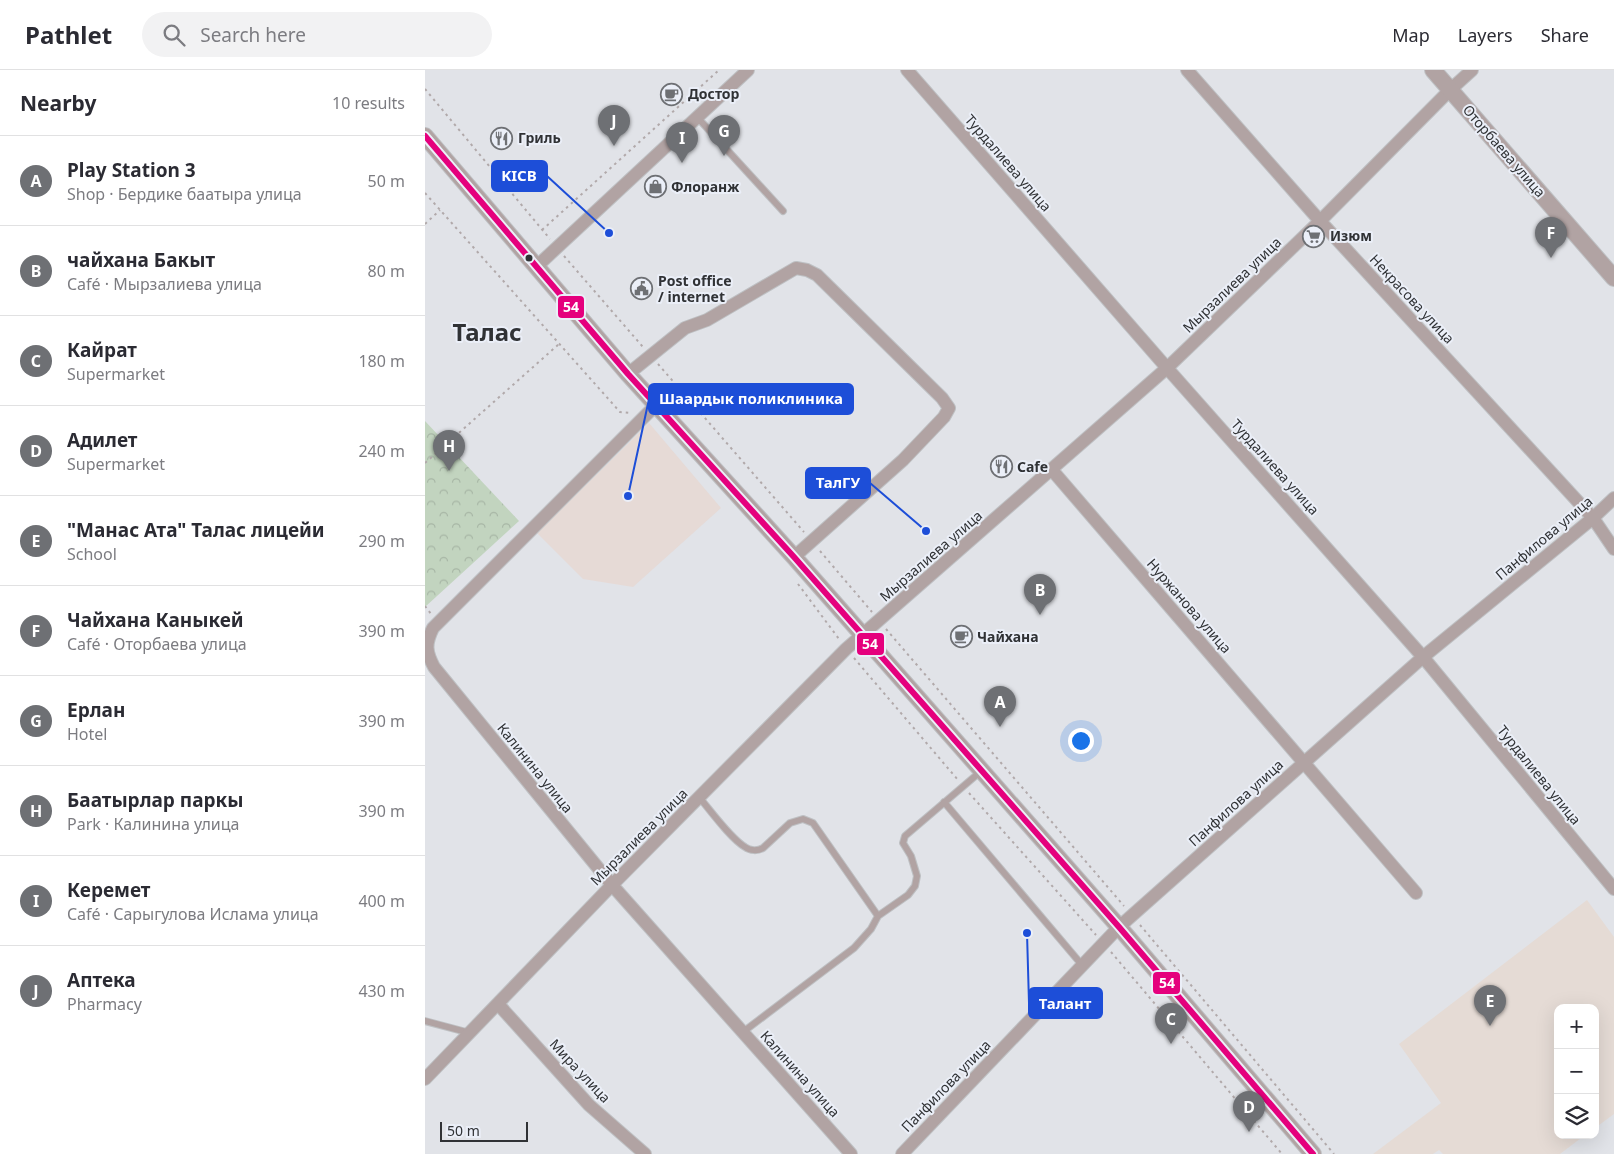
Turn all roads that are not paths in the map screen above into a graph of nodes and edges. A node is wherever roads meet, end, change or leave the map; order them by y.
1 (748, 70) edge
2 (907, 70) edge
3 (1187, 70) edge
4 (1433, 70) edge
5 (1472, 70) edge
6 (1450, 90) junction
7 (697, 117) junction
8 (428, 145) edge
9 (783, 212) dead end
10 (1320, 221) junction
11 (536, 267) junction
12 (1614, 278) edge
13 (1167, 368) junction
14 (628, 374) junction
15 (651, 410) junction
16 (1052, 470) junction
17 (1614, 498) edge
18 (1593, 518) junction
19 (1614, 549) edge
20 (794, 557) junction
21 (861, 635) junction
22 (1423, 657) junction
23 (1304, 762) junction
24 (981, 771) junction
25 (699, 797) junction
26 (944, 802) junction
27 (612, 885) junction
28 (1614, 889) edge
29 (1416, 892) dead end
30 (878, 916) junction
31 (1119, 927) junction
32 (1082, 965) junction
33 (498, 1004) junction
34 (425, 1021) edge
35 (743, 1032) junction
36 (470, 1033) junction
37 (425, 1079) edge
38 (645, 1154) edge
39 (851, 1154) edge
40 (902, 1154) edge
41 (1313, 1154) edge

1 - 7 street
2 - 13 street, Турдалиева улица
3 - 10 street, Некрасова улица
4 - 6 street, Оторбаева улица
5 - 6 street, Мырзалиева улица
6 - 10 street, Мырзалиева улица
6 - 12 street, Оторбаева улица
7 - 9 lane
7 - 11 street
8 - 11 street
10 - 13 street, Мырзалиева улица
10 - 18 street, Некрасова улица
11 - 14 street
13 - 16 street, Мырзалиева улица
13 - 22 street, Турдалиева улица
14 - 15 street
14 - 20 street
15 - 20 street
15 - 27 street, Калинина улица
16 - 21 street, Мырзалиева улица
16 - 23 street, Нуржанова улица
17 - 18 street, Панфилова улица
18 - 19 street, Некрасова улица
18 - 22 street, Панфилова улица
20 - 21 street
21 - 24 street
21 - 25 street, Мырзалиева улица
22 - 23 street, Панфилова улица
22 - 28 street, Турдалиева улица
23 - 29 street, Нуржанова улица
23 - 31 street, Панфилова улица
24 - 26 lane
24 - 31 street
25 - 27 street, Мырзалиева улица
25 - 30 lane
26 - 30 lane
26 - 32 lane
27 - 33 street, Мырзалиева улица
27 - 35 street, Калинина улица
30 - 35 lane
31 - 32 street, Панфилова улица
31 - 41 street
32 - 40 street, Панфилова улица
33 - 36 street, Мырзалиева улица
33 - 38 street, Мира улица
34 - 36 lane
35 - 39 street, Калинина улица
36 - 37 street, Мырзалиева улица

